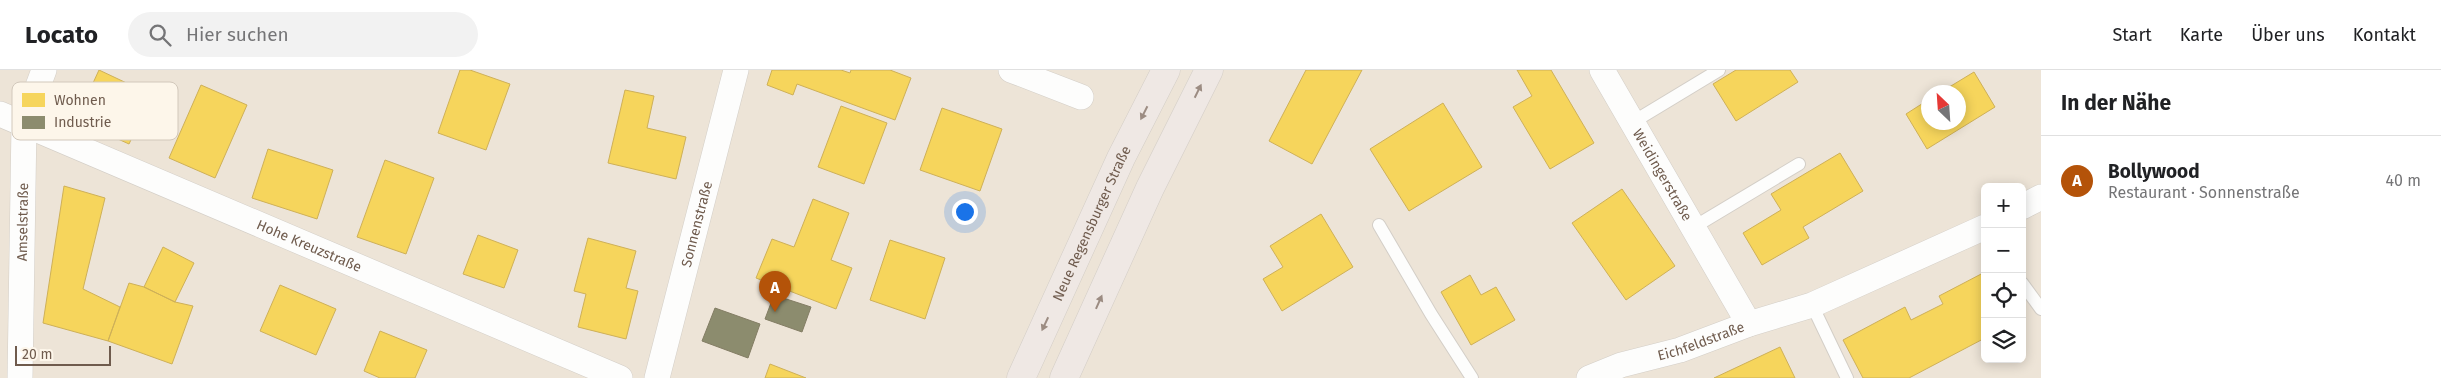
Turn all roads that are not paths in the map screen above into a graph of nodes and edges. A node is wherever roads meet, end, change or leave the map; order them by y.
1 (44, 70) edge
2 (736, 70) edge
3 (1011, 70) edge
4 (1166, 70) edge
5 (1209, 70) edge
6 (1602, 70) edge
7 (1719, 70) edge
8 (40, 82) edge
9 (1081, 97) dead end
10 (0, 114) edge
11 (12, 119) edge
12 (1633, 122) junction
13 (24, 140) edge
14 (62, 140) edge
15 (1799, 164) dead end
16 (2041, 197) edge
17 (2026, 205) edge
18 (1379, 225) dead end
19 (1694, 227) junction
20 (1983, 228) edge
21 (2026, 289) edge
22 (1812, 305) junction
23 (2041, 310) edge
24 (1749, 324) junction
25 (20, 378) edge
26 (620, 378) edge
27 (657, 378) edge
28 (1021, 378) edge
29 (1064, 378) edge
30 (1472, 378) edge
31 (1589, 378) edge
32 (1847, 378) edge

1 - 8 street, Amselstraße
2 - 27 street, Sonnenstraße
3 - 9 street
4 -> 28 highway, Neue Regensburger Straße
29 -> 5 highway
6 - 12 street, Weidingerstraße
7 - 12 lane, Weidingerstraße
10 - 11 street, Hohe Kreuzstraße
12 - 19 street, Weidingerstraße
13 - 25 street, Amselstraße
14 - 26 street, Hohe Kreuzstraße
15 - 19 lane, Weidingerstraße
16 - 17 street
18 - 30 lane
19 - 24 street, Weidingerstraße
20 - 22 street, Eichfeldstraße
21 - 23 lane
22 - 24 street, Eichfeldstraße
22 - 32 lane
24 - 31 street, Eichfeldstraße

